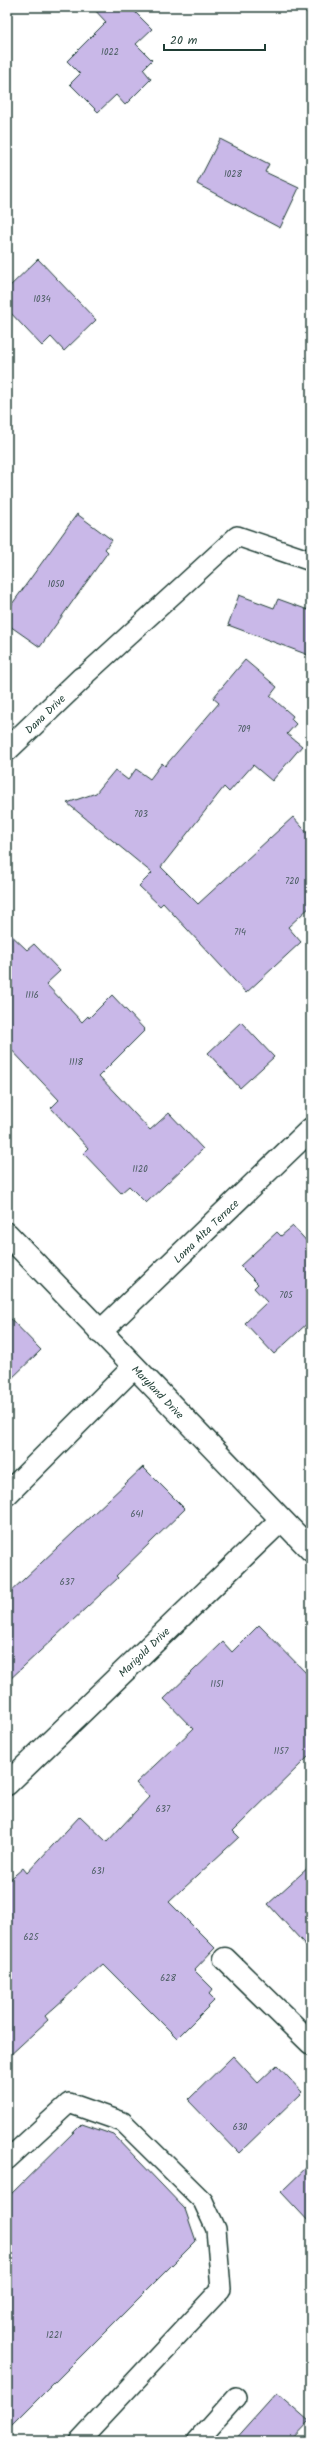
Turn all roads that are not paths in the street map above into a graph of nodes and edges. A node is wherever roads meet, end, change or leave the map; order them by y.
1 (311, 561) edge
2 (82, 678) joint
3 (7, 750) edge
4 (311, 1129) edge
5 (7, 1234) edge
6 (100, 1332) junction
7 (134, 1367) junction
8 (7, 1494) edge
9 (281, 1520) junction
10 (311, 1550) edge
11 (7, 1784) edge
12 (225, 1959) dead end
13 (311, 2043) edge
14 (7, 2160) edge
15 (236, 2397) dead end
16 (79, 2441) edge
17 (197, 2441) edge

1 - 2 lane
2 - 3 street, Dana Drive
4 - 6 street, Loma Alta Terrace
5 - 6 street, Maryland Drive
6 - 7 street, Maryland Drive
7 - 8 street
7 - 9 street, Maryland Drive
9 - 10 street, Maryland Drive
9 - 11 street, Marigold Drive
12 - 13 street
14 - 16 lane
15 - 17 lane

